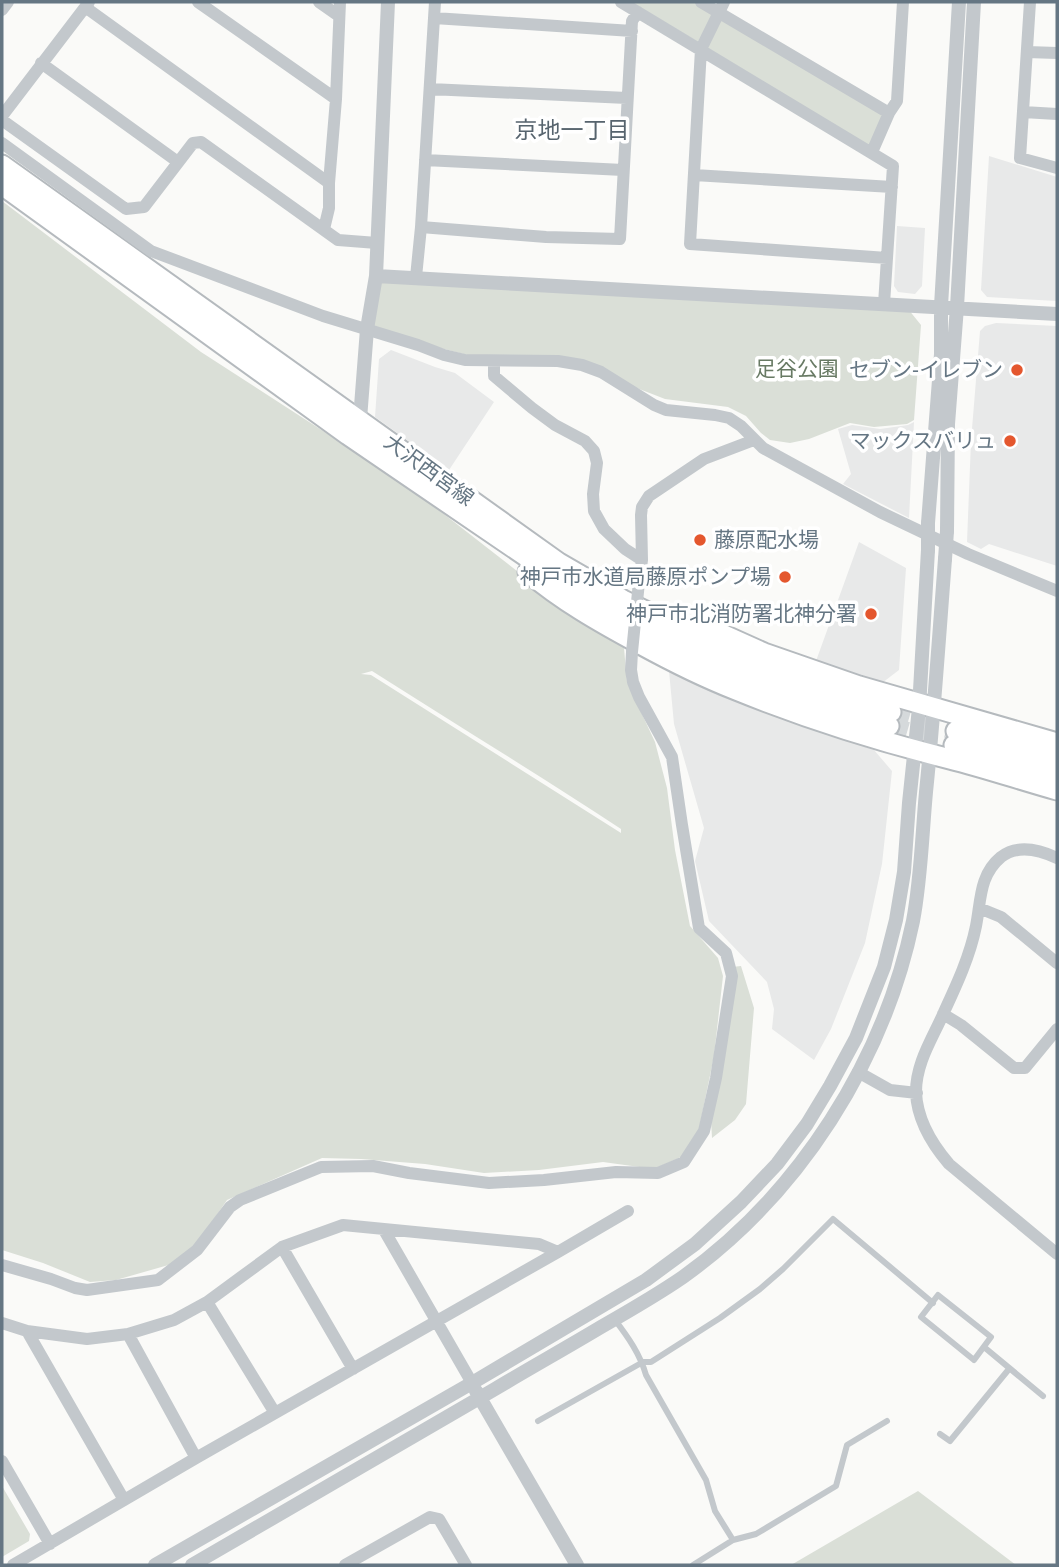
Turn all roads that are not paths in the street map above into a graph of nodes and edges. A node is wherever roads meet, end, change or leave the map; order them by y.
1 (8, 2) edge
2 (198, 2) edge
3 (319, 2) edge
4 (340, 2) edge
5 (388, 2) edge
6 (435, 2) edge
7 (621, 2) edge
8 (701, 2) edge
9 (903, 2) edge
10 (959, 2) edge
11 (974, 2) edge
12 (1030, 2) edge
13 (87, 4) edge
14 (721, 7) edge
15 (2, 10) edge
16 (638, 12) junction
17 (339, 16) junction
18 (434, 18) junction
19 (632, 31) junction
20 (701, 49) junction
21 (1027, 52) junction
22 (1057, 53) edge
23 (41, 63) junction
24 (430, 89) junction
25 (627, 98) junction
26 (336, 99) junction
27 (1023, 112) junction
28 (889, 113) junction
29 (1057, 114) edge
30 (2, 118) edge
31 (2, 143) edge
32 (872, 152) junction
33 (425, 160) junction
34 (178, 162) junction
35 (2, 165) edge
36 (1057, 169) edge
37 (623, 170) junction
38 (694, 175) junction
39 (329, 183) junction
40 (2, 185) edge
41 (892, 187) junction
42 (421, 228) junction
43 (324, 229) junction
44 (377, 243) junction
45 (887, 258) junction
46 (376, 276) junction
47 (416, 277) junction
48 (884, 304) junction
49 (941, 306) junction
50 (957, 307) junction
51 (1057, 314) edge
52 (368, 329) junction
53 (494, 361) junction
54 (354, 427) junction
55 (754, 440) junction
56 (498, 529) junction
57 (642, 560) junction
58 (1057, 591) edge
59 (927, 705) junction
60 (890, 719) tunnel mouth
61 (1057, 743) edge
62 (923, 753) junction
63 (1057, 759) edge
64 (1057, 774) edge
65 (1057, 790) edge
66 (1057, 858) edge
67 (978, 908) junction
68 (1057, 963) edge
69 (943, 1014) junction
70 (1057, 1029) edge
71 (858, 1072) junction
72 (916, 1093) junction
73 (628, 1210) dead end
74 (384, 1230) junction
75 (282, 1247) junction
76 (558, 1252) junction
77 (1057, 1254) edge
78 (2, 1265) edge
79 (207, 1302) junction
80 (933, 1303) junction
81 (614, 1319) junction
82 (436, 1322) junction
83 (2, 1323) edge
84 (27, 1331) junction
85 (128, 1334) junction
86 (984, 1347) junction
87 (643, 1362) junction
88 (353, 1369) junction
89 (1009, 1369) junction
90 (472, 1383) junction
91 (1043, 1396) dead end
92 (480, 1397) junction
93 (275, 1413) junction
94 (538, 1421) dead end
95 (887, 1422) dead end
96 (940, 1434) dead end
97 (196, 1458) junction
98 (2, 1461) edge
99 (124, 1500) junction
100 (733, 1540) junction
101 (50, 1544) junction
102 (13, 1565) edge
103 (155, 1565) edge
104 (192, 1565) edge
105 (345, 1565) edge
106 (466, 1565) edge
107 (577, 1565) edge
108 (693, 1565) edge

1 - 15 street
2 - 26 street
3 - 17 street
4 - 17 street
5 - 44 street
6 - 18 street
7 - 16 street
8 - 14 street
9 - 28 street
10 - 49 street
11 - 50 street
12 - 21 street
13 - 23 street
13 - 39 street
14 - 20 street
14 - 28 street
16 - 19 street
16 - 20 street
17 - 26 street
18 - 19 street
18 - 24 street
19 - 25 street
20 - 32 street
20 - 38 street
21 - 22 street
21 - 27 street
23 - 30 street
23 - 34 street
24 - 25 street
24 - 33 street
25 - 37 street
26 - 39 street
27 - 29 street
27 - 36 street
28 - 32 street
30 - 34 street
31 - 52 street
32 - 41 street
33 - 37 street
33 - 42 street
34 - 43 street
35 - 54 main road, 大沢西宮線
37 - 42 street
38 - 41 street
38 - 45 street
39 - 43 street
40 - 54 main road, 大沢西宮線
41 - 45 street
42 - 47 street
43 - 44 street
44 - 46 street
45 - 48 street
46 - 47 street
46 - 52 street
47 - 48 street
48 - 49 street
49 - 50 street
49 - 59 street, bridge
50 - 51 street
50 - 59 street, bridge
52 - 53 street
52 - 54 street
53 - 55 street
53 - 57 street
54 - 56 main road, 大沢西宮線
55 - 57 street
55 - 58 street
56 - 59 main road
56 - 60 main road, 大沢西宮線
56 - 62 main road
57 - 78 street, bridge
59 - 61 main road
59 - 62 street
62 - 65 main road
62 - 71 street
62 - 90 street
63 - 64 main road
66 - 67 street
67 - 68 street
67 - 69 street
69 - 70 street
69 - 72 street
71 - 72 street
71 - 81 street
72 - 77 street
73 - 76 street
74 - 75 street
74 - 76 street
74 - 82 street
75 - 79 street
75 - 88 street
76 - 82 street
79 - 85 street
79 - 93 street
80 - 86 lane
80 - 86 lane
80 - 87 lane
81 - 87 lane
81 - 92 street
82 - 88 street
82 - 90 street
83 - 84 street
84 - 85 street
84 - 99 street
85 - 97 street
86 - 89 lane
87 - 94 lane
87 - 100 lane
88 - 93 street
89 - 91 lane
89 - 96 lane
90 - 92 street
90 - 103 street
92 - 104 street
92 - 107 street
93 - 97 street
95 - 100 lane
97 - 99 street
98 - 101 street
99 - 101 street
100 - 108 lane
101 - 102 street
105 - 106 street

